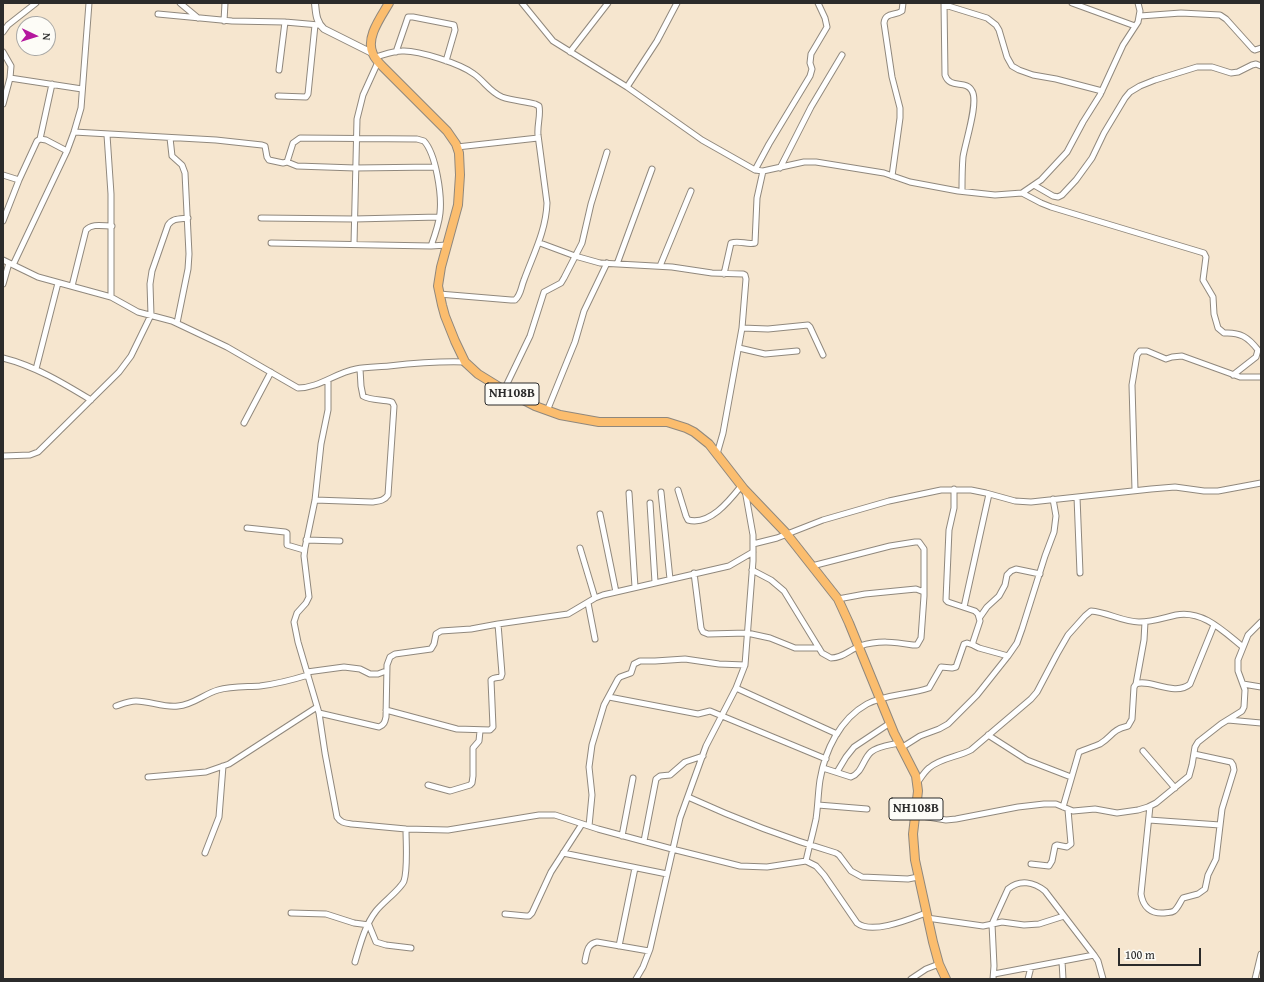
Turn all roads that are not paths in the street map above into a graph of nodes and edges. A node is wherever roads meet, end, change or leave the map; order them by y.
1 (36, 3) edge
2 (89, 3) edge
3 (180, 3) edge
4 (225, 3) edge
5 (315, 3) edge
6 (389, 3) edge
7 (522, 3) edge
8 (608, 3) edge
9 (677, 3) edge
10 (818, 3) edge
11 (902, 3) edge
12 (1072, 3) edge
13 (1138, 3) edge
14 (945, 4) edge
15 (158, 14) dead end
16 (1140, 16) junction
17 (198, 19) junction
18 (224, 21) junction
19 (285, 22) junction
20 (317, 25) junction
21 (1135, 26) junction
22 (3, 32) edge
23 (1261, 48) edge
24 (396, 52) junction
25 (570, 52) junction
26 (3, 53) edge
27 (842, 55) dead end
28 (375, 57) junction
29 (446, 61) junction
30 (1261, 66) edge
31 (279, 70) dead end
32 (10, 78) junction
33 (52, 84) junction
34 (627, 86) junction
35 (82, 89) junction
36 (1102, 91) junction
37 (278, 96) dead end
38 (3, 104) edge
39 (74, 132) junction
40 (107, 135) junction
41 (170, 138) junction
42 (356, 138) junction
43 (538, 138) junction
44 (40, 139) junction
45 (457, 147) junction
46 (68, 151) junction
47 (607, 152) dead end
48 (287, 162) junction
49 (435, 167) junction
50 (355, 168) junction
51 (780, 168) junction
52 (652, 169) dead end
53 (755, 170) junction
54 (764, 171) junction
55 (3, 174) edge
56 (892, 176) junction
57 (19, 180) junction
58 (1034, 185) junction
59 (691, 191) dead end
60 (962, 191) junction
61 (1022, 193) junction
62 (439, 217) junction
63 (188, 218) junction
64 (261, 218) dead end
65 (354, 220) junction
66 (3, 221) edge
67 (112, 226) junction
68 (271, 243) dead end
69 (540, 243) junction
70 (354, 244) junction
71 (447, 245) junction
72 (431, 246) junction
73 (575, 256) junction
74 (3, 260) edge
75 (607, 263) junction
76 (11, 264) junction
77 (617, 264) junction
78 (660, 266) junction
79 (724, 274) junction
80 (58, 283) junction
81 (3, 284) edge
82 (72, 286) junction
83 (439, 294) junction
84 (111, 297) junction
85 (151, 315) junction
86 (177, 324) junction
87 (742, 328) junction
88 (739, 348) junction
89 (797, 351) dead end
90 (823, 355) dead end
91 (3, 358) edge
92 (465, 362) junction
93 (36, 369) junction
94 (360, 369) junction
95 (270, 372) junction
96 (1233, 375) junction
97 (1261, 377) edge
98 (328, 380) junction
99 (504, 390) junction
100 (91, 400) junction
101 (547, 411) junction
102 (244, 423) dead end
103 (717, 454) junction
104 (3, 456) edge
105 (1261, 483) edge
106 (743, 487) junction
107 (954, 489) junction
108 (678, 490) dead end
109 (1135, 490) junction
110 (661, 492) dead end
111 (629, 493) dead end
112 (989, 494) junction
113 (1077, 497) junction
114 (1053, 499) junction
115 (315, 500) junction
116 (650, 503) dead end
117 (600, 514) dead end
118 (247, 528) dead end
119 (786, 533) junction
120 (306, 540) junction
121 (340, 540) dead end
122 (753, 544) junction
123 (580, 548) dead end
124 (304, 550) junction
125 (753, 552) junction
126 (812, 566) junction
127 (752, 570) junction
128 (694, 573) junction
129 (1080, 573) dead end
130 (1040, 574) junction
131 (670, 579) junction
132 (655, 582) junction
133 (635, 587) junction
134 (616, 592) junction
135 (924, 592) junction
136 (595, 598) junction
137 (838, 599) junction
138 (588, 603) junction
139 (964, 607) junction
140 (980, 617) junction
141 (1145, 622) junction
142 (1261, 622) edge
143 (498, 624) junction
144 (1214, 625) junction
145 (747, 633) junction
146 (595, 639) dead end
147 (973, 645) junction
148 (859, 647) junction
149 (1243, 647) junction
150 (819, 648) junction
151 (1008, 656) junction
152 (745, 665) junction
153 (386, 671) junction
154 (307, 673) junction
155 (1136, 684) junction
156 (1243, 684) junction
157 (1261, 687) edge
158 (736, 688) junction
159 (609, 697) junction
160 (880, 698) junction
161 (116, 706) dead end
162 (318, 710) junction
163 (386, 710) junction
164 (722, 715) junction
165 (1227, 720) junction
166 (890, 723) junction
167 (1261, 723) edge
168 (480, 731) junction
169 (837, 734) junction
170 (988, 734) junction
171 (900, 745) junction
172 (1143, 751) dead end
173 (1194, 754) junction
174 (703, 756) junction
175 (826, 759) junction
176 (223, 766) junction
177 (823, 768) junction
178 (836, 772) junction
179 (148, 777) dead end
180 (1071, 777) junction
181 (633, 778) dead end
182 (917, 783) junction
183 (428, 785) dead end
184 (1175, 788) junction
185 (688, 797) junction
186 (818, 804) junction
187 (1150, 806) junction
188 (1065, 808) junction
189 (867, 809) dead end
190 (916, 815) junction
191 (1149, 820) junction
192 (582, 824) junction
193 (1220, 825) junction
194 (589, 826) junction
195 (406, 829) junction
196 (622, 836) junction
197 (644, 841) junction
198 (809, 845) junction
199 (672, 850) junction
200 (205, 853) dead end
201 (563, 853) junction
202 (806, 861) junction
203 (1031, 864) dead end
204 (635, 868) junction
205 (666, 874) junction
206 (918, 877) junction
207 (291, 912) dead end
208 (505, 914) dead end
209 (927, 915) junction
210 (1064, 916) junction
211 (992, 924) junction
212 (369, 925) junction
213 (618, 946) junction
214 (411, 948) dead end
215 (649, 951) junction
216 (1261, 954) edge
217 (1094, 955) junction
218 (585, 961) dead end
219 (1062, 961) junction
220 (355, 962) dead end
221 (939, 964) junction
222 (1031, 967) junction
223 (993, 977) edge
224 (636, 979) edge
225 (911, 979) edge
226 (946, 979) edge
227 (1028, 979) edge
228 (1063, 979) edge
229 (1103, 979) edge
230 (1255, 979) edge

1 - 22 street
2 - 35 street
3 - 17 street
4 - 18 street
5 - 20 street
6 - 28 highway
7 - 25 street
8 - 25 street
9 - 34 street
10 - 53 street
11 - 56 street
12 - 21 street
13 - 16 street
14 - 36 street
14 - 60 street
15 - 17 street
16 - 21 street
16 - 23 street
17 - 18 street
18 - 19 street
19 - 20 street
19 - 31 street
20 - 28 street
20 - 37 street
21 - 36 street
24 - 28 street
24 - 29 street
24 - 29 street
25 - 34 street
26 - 32 street
27 - 51 street
28 - 42 street
28 - 45 highway, NH108B
29 - 43 street
30 - 58 street
32 - 33 street
32 - 38 street
33 - 35 street
33 - 44 street
34 - 53 street
35 - 39 street
36 - 58 street
39 - 40 street
39 - 46 street
40 - 41 street
40 - 67 street
41 - 48 street
41 - 63 street
42 - 48 street
42 - 49 street
42 - 50 street
43 - 45 street
43 - 69 street
44 - 46 street
44 - 57 street
45 - 71 highway, NH108B
46 - 76 street
47 - 73 street
48 - 50 street
49 - 50 street
49 - 62 street
50 - 65 street
51 - 54 street
51 - 56 street
52 - 77 street
53 - 54 street
54 - 79 street
55 - 57 street
56 - 60 street
57 - 66 street
58 - 61 street
59 - 78 street
60 - 61 street
61 - 96 street
62 - 65 street
62 - 72 street
63 - 85 street
63 - 86 street
64 - 65 street
65 - 70 street
67 - 82 street
67 - 84 street
68 - 70 street
69 - 73 street
69 - 83 street
70 - 72 street
71 - 72 street
71 - 83 highway, NH108B
73 - 75 street
73 - 99 street
74 - 76 street
75 - 77 street
75 - 101 street
76 - 80 street
76 - 81 street
77 - 78 street
78 - 79 street
79 - 87 street
80 - 82 street
80 - 93 street
82 - 84 street
83 - 92 highway, NH108B
84 - 85 street
85 - 86 street
85 - 100 street
86 - 95 street
87 - 88 street
87 - 90 street
88 - 89 street
88 - 103 street
91 - 93 street
92 - 94 street
92 - 99 highway, NH108B
93 - 100 street
94 - 98 street
94 - 115 street
95 - 98 street
95 - 102 street
96 - 97 street
96 - 109 street
98 - 115 street
99 - 101 highway, NH108B
100 - 104 street
101 - 103 highway, NH108B
103 - 106 highway, NH108B
105 - 109 street
106 - 108 street
106 - 119 highway, NH108B
106 - 122 street
107 - 112 street
107 - 119 street
107 - 139 street
109 - 113 street
110 - 131 street
111 - 133 street
112 - 114 street
112 - 139 street
113 - 114 street
113 - 129 street
114 - 130 street
115 - 120 street
116 - 132 street
117 - 134 street
118 - 124 street
119 - 122 street
119 - 126 highway, NH108B
120 - 121 street
120 - 124 street
122 - 125 street
123 - 136 street
124 - 154 street
125 - 127 street
125 - 128 street
126 - 135 street
126 - 137 highway, NH108B
127 - 145 street
127 - 150 street
128 - 131 street
128 - 145 street
130 - 140 street
130 - 151 street
131 - 132 street
132 - 133 street
133 - 134 street
134 - 136 street
135 - 137 street
135 - 148 street
136 - 138 street
137 - 148 highway, NH108B
138 - 143 street
138 - 146 street
139 - 140 street
140 - 147 street
141 - 144 street
141 - 155 street
141 - 170 street
142 - 149 street
143 - 153 street
143 - 168 street
144 - 149 street
144 - 155 street
145 - 150 street
145 - 152 street
147 - 151 street
147 - 160 street
148 - 150 street
148 - 160 highway, NH108B
149 - 156 street
151 - 171 street
152 - 158 street
152 - 159 street
153 - 154 street
153 - 163 street
154 - 161 street
154 - 162 street
155 - 180 street
156 - 157 street
156 - 165 street
158 - 164 street
158 - 169 street
159 - 164 street
159 - 194 street
160 - 166 highway, NH108B
160 - 169 street
162 - 163 street
162 - 176 street
162 - 195 street
163 - 168 street
164 - 174 street
164 - 175 street
165 - 167 street
165 - 173 street
166 - 171 highway, NH108B
166 - 178 street
168 - 183 street
169 - 175 street
170 - 180 street
170 - 182 street
171 - 178 street
171 - 182 highway, NH108B
172 - 184 street
173 - 184 street
173 - 193 street
174 - 185 street
174 - 197 street
175 - 177 street
176 - 179 street
176 - 200 street
177 - 178 street
177 - 186 street
180 - 188 street
181 - 196 street
182 - 190 highway, NH108B
184 - 187 street
185 - 198 street
185 - 199 street
186 - 189 street
186 - 198 street
187 - 188 street
187 - 191 street
188 - 190 street
188 - 203 street
190 - 206 highway, NH108B
191 - 193 street
191 - 193 street
192 - 194 street
192 - 195 street
192 - 201 street
194 - 196 street
195 - 212 street
196 - 197 street
197 - 199 street
198 - 202 street
198 - 206 street
199 - 202 street
199 - 205 street
201 - 204 street
201 - 208 street
202 - 209 street
204 - 205 street
204 - 213 street
205 - 215 street
206 - 209 highway, NH108B
207 - 212 street
209 - 211 street
209 - 221 highway, NH108B
210 - 211 street
210 - 211 street
210 - 217 street
211 - 223 street
212 - 214 street
212 - 220 street
213 - 215 street
213 - 218 street
215 - 224 street
216 - 230 street
217 - 219 street
217 - 229 street
219 - 222 street
219 - 228 street
221 - 225 street
221 - 226 highway, NH108B
222 - 223 street
222 - 227 street

